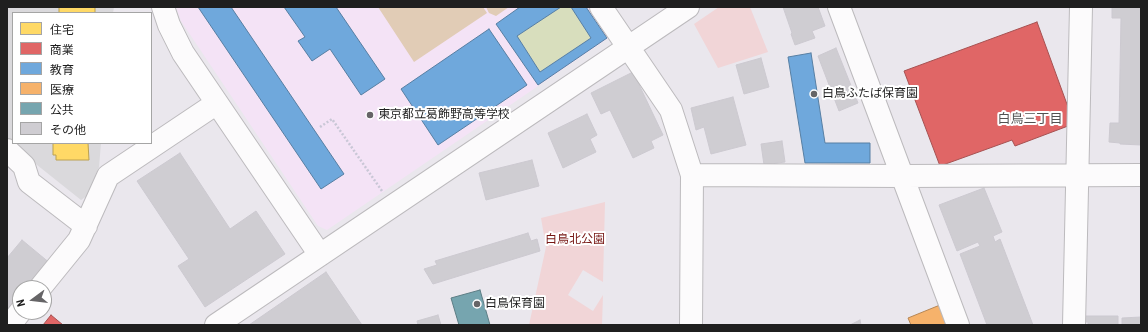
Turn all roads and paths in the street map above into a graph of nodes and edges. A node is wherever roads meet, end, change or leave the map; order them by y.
1 (163, 7) edge
2 (601, 7) edge
3 (688, 7) edge
4 (838, 7) edge
5 (1081, 7) edge
6 (628, 47) junction
7 (216, 103) junction
8 (320, 127) dead end
9 (7, 150) edge
10 (692, 175) junction
11 (1077, 175) junction
12 (1141, 175) edge
13 (903, 176) junction
14 (382, 192) dead end
15 (86, 226) junction
16 (320, 255) junction
17 (47, 280) edge
18 (216, 325) edge
19 (691, 325) edge
20 (958, 325) edge
21 (1074, 325) edge

1 - 7 street
2 - 6 street
3 - 6 street
4 - 13 street
5 - 11 street
6 - 10 street
6 - 16 street
7 - 15 street
7 - 16 street
8 - 14 path
9 - 15 street
10 - 13 street
10 - 19 street
11 - 12 street
11 - 13 street
11 - 21 street
13 - 20 street
15 - 17 street
16 - 18 street

